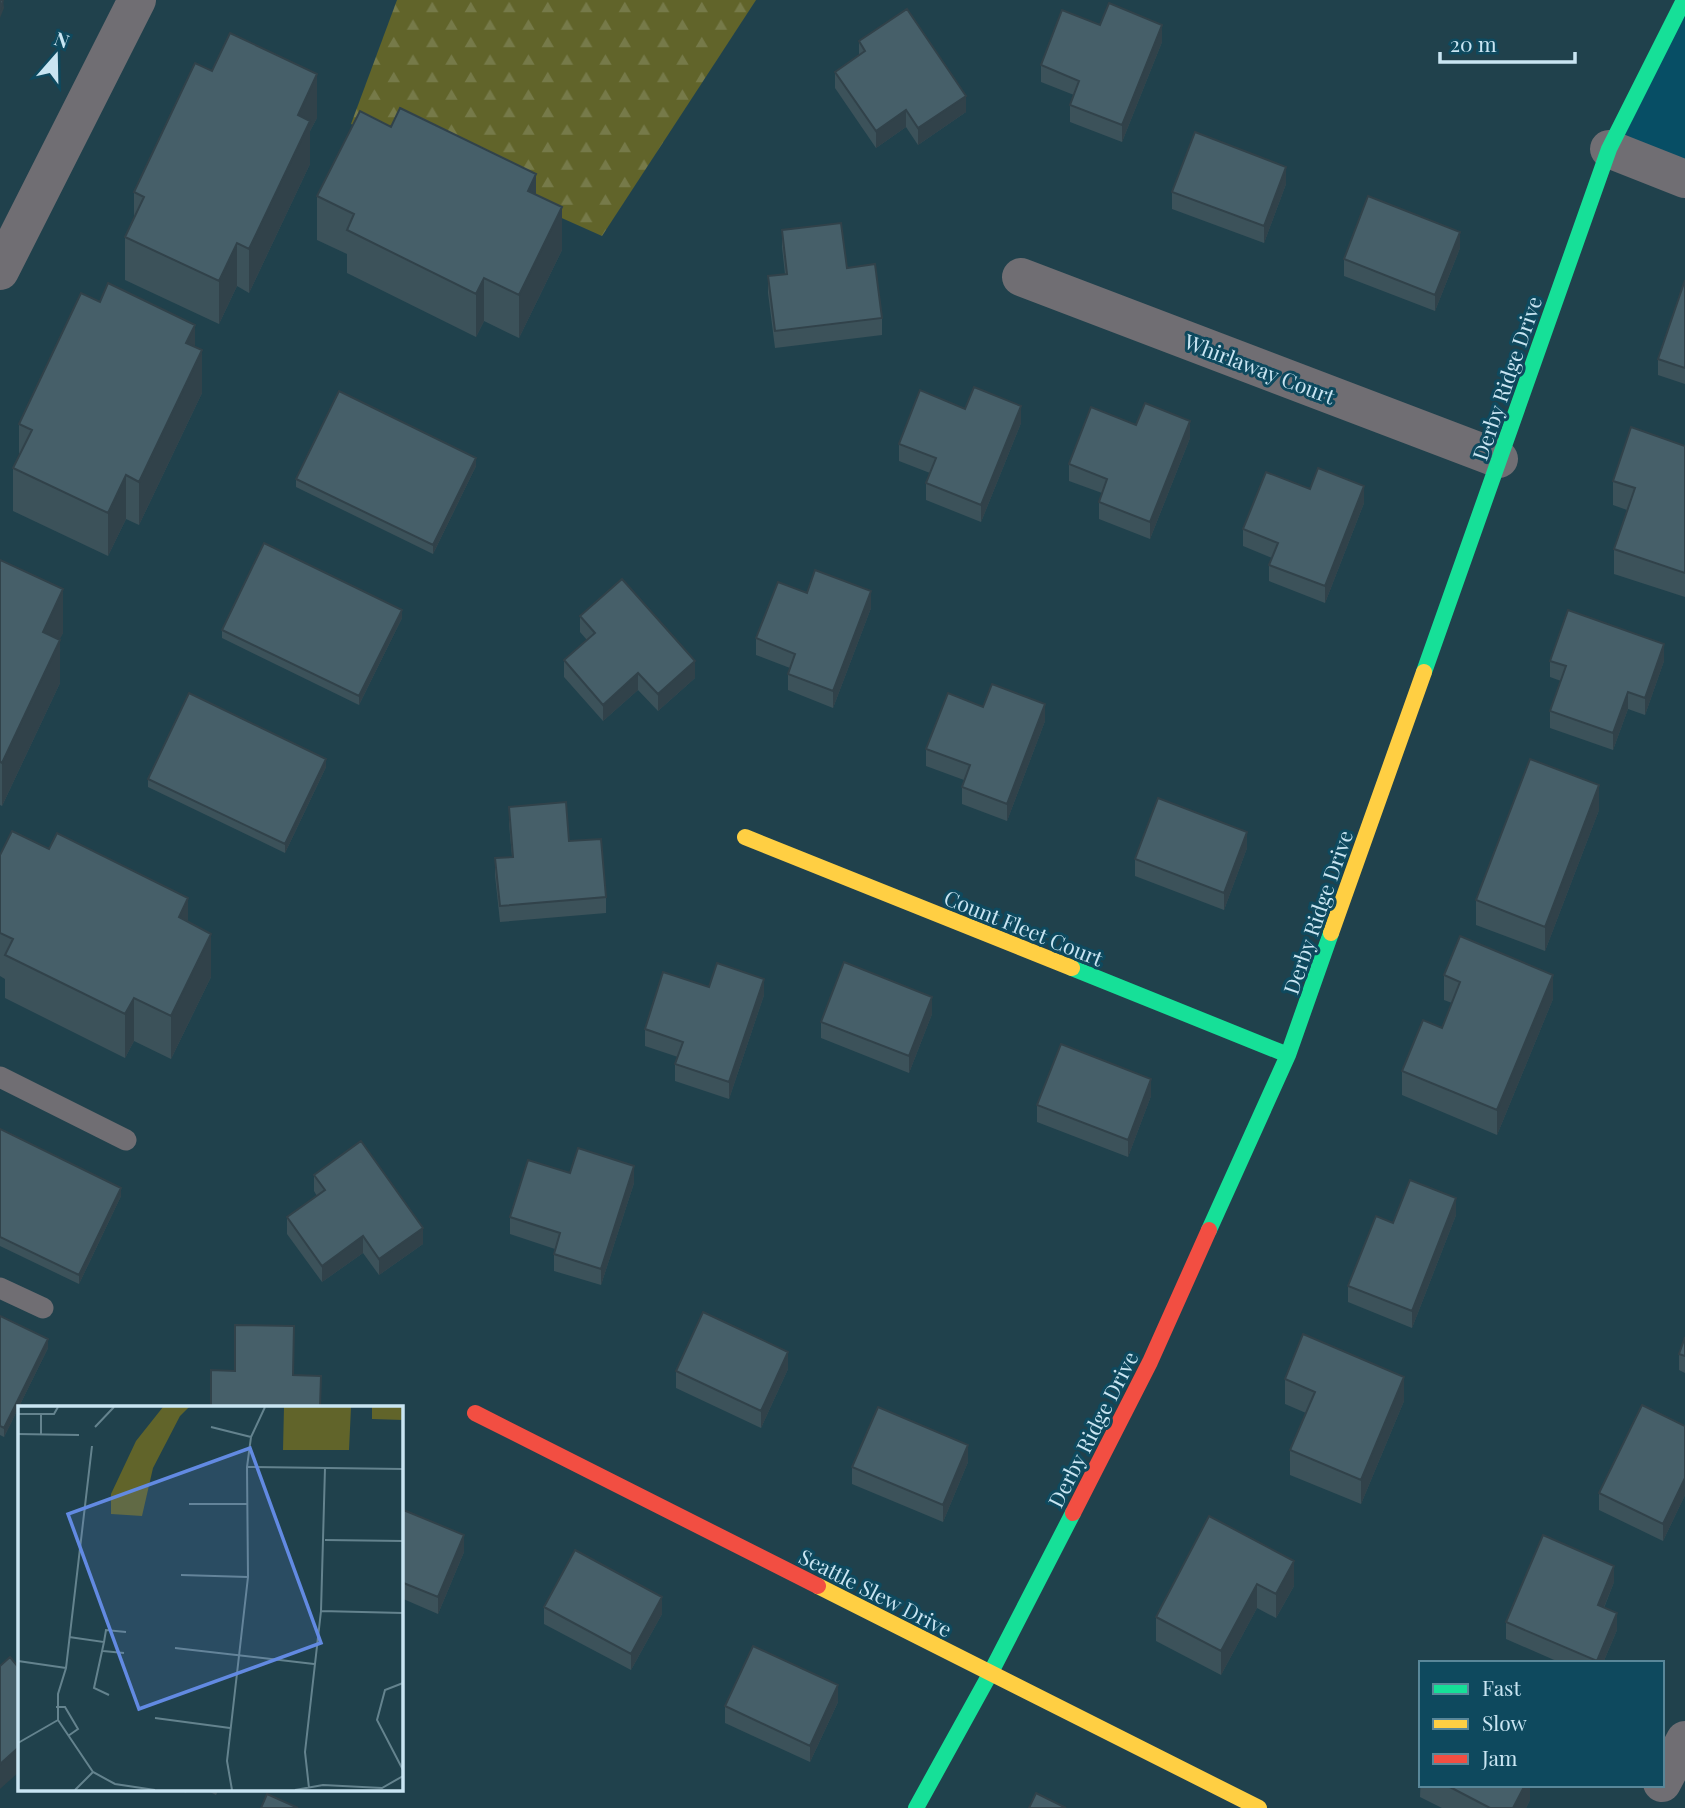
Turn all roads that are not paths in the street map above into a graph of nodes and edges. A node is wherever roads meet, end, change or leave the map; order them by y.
1 (137, 0) edge
2 (1684, 0) edge
3 (1609, 149) junction
4 (1685, 179) edge
5 (0, 271) edge
6 (1021, 277) dead end
7 (1499, 458) junction
8 (745, 837) dead end
9 (1288, 1055) junction
10 (0, 1077) edge
11 (126, 1140) dead end
12 (0, 1288) edge
13 (43, 1308) dead end
14 (475, 1413) dead end
15 (990, 1674) junction
16 (1685, 1740) edge
17 (1664, 1780) edge
18 (1660, 1787) edge
19 (916, 1808) edge
20 (1259, 1808) edge
21 (1649, 1808) edge

1 - 5 street
2 - 3 street, Derby Ridge Drive
3 - 4 street
3 - 7 street, Derby Ridge Drive
6 - 7 street, Whirlaway Court
7 - 9 street, Derby Ridge Drive
8 - 9 street, Count Fleet Court
9 - 15 street, Derby Ridge Drive
10 - 11 lane
12 - 13 lane
14 - 15 street, Seattle Slew Drive
15 - 19 street, Derby Ridge Drive
15 - 20 street, Seattle Slew Drive
16 - 17 street
18 - 21 street

